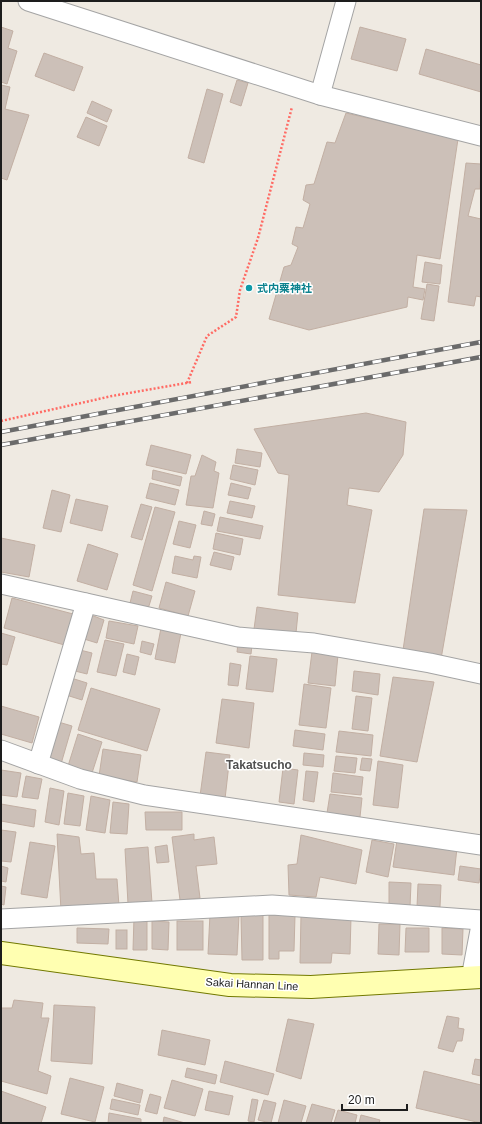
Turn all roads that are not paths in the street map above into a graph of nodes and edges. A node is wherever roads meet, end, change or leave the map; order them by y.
1 (28, 1) edge
2 (346, 1) edge
3 (320, 95) junction
4 (481, 136) edge
5 (1, 584) edge
6 (86, 603) junction
7 (481, 674) edge
8 (1, 750) edge
9 (38, 764) junction
10 (481, 845) edge
11 (1, 919) edge
12 (481, 920) edge
13 (481, 925) edge
14 (1, 953) edge
15 (476, 978) edge

1 - 3 street
2 - 3 street
3 - 4 street
5 - 6 street
6 - 7 street
6 - 9 street
8 - 9 street
9 - 10 street
11 - 12 street
13 - 15 street
14 - 15 main road, Sakai Hannan Line

